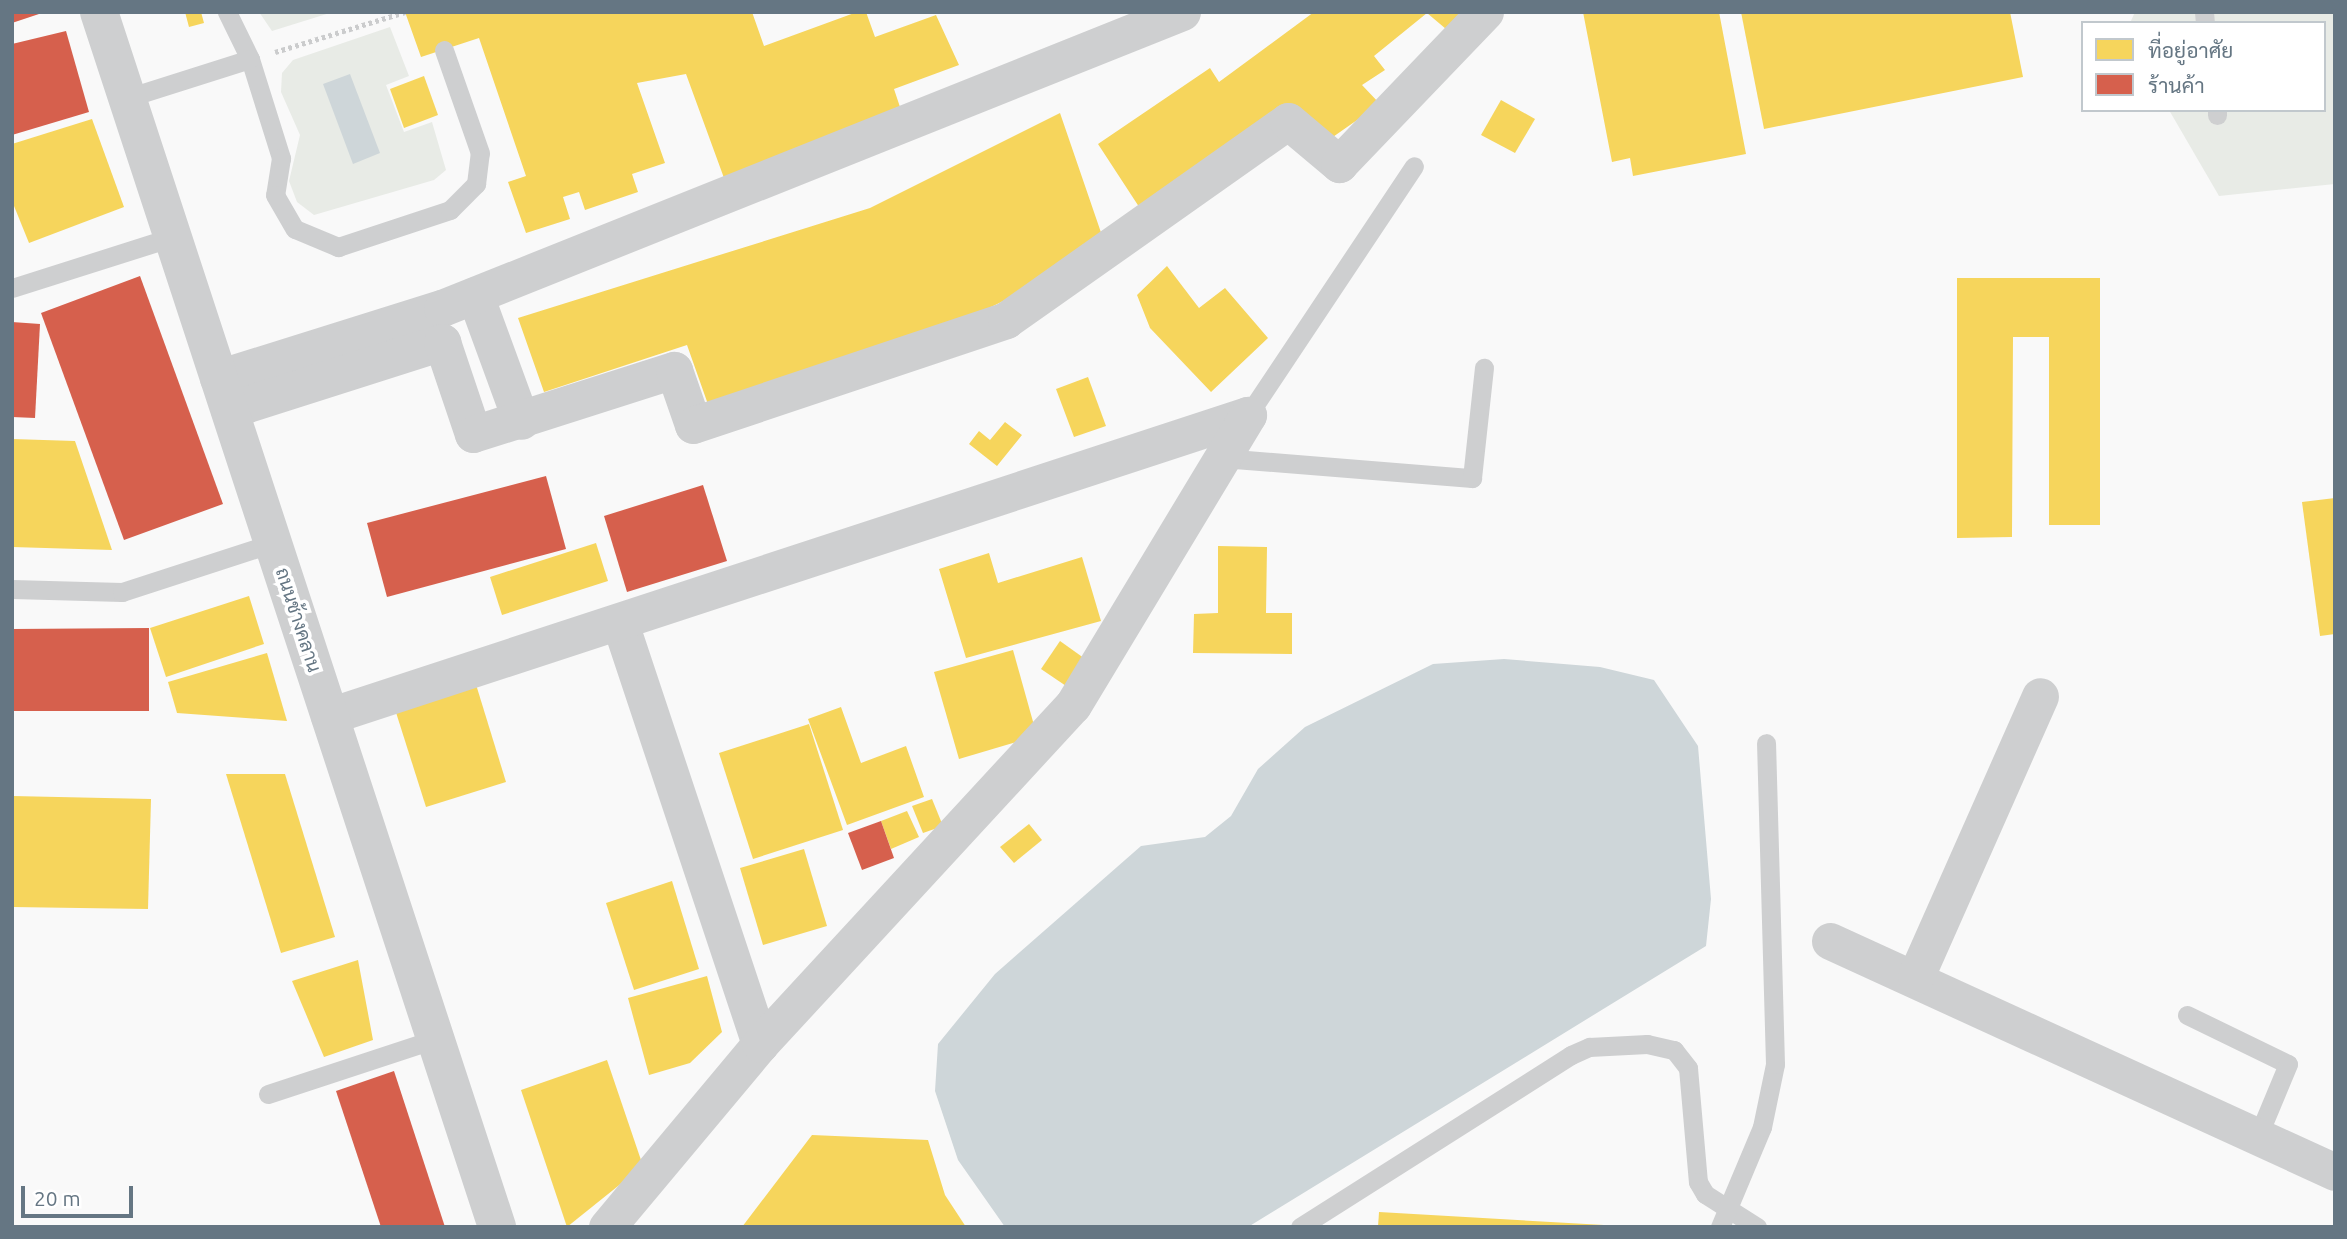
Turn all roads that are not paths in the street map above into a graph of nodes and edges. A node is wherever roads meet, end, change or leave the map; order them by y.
1 (99, 12) edge
2 (227, 12) edge
3 (1182, 12) edge
4 (1485, 12) edge
5 (444, 50) dead end
6 (250, 59) junction
7 (127, 98) junction
8 (1414, 166) dead end
9 (173, 237) junction
10 (12, 288) edge
11 (475, 295) junction
12 (1483, 368) dead end
13 (224, 394) junction
14 (1248, 415) junction
15 (521, 421) junction
16 (1222, 458) junction
17 (273, 543) junction
18 (12, 589) edge
19 (620, 624) junction
20 (2039, 696) dead end
21 (329, 716) junction
22 (1766, 743) dead end
23 (1830, 942) dead end
24 (1916, 976) junction
25 (2187, 1015) dead end
26 (435, 1039) junction
27 (760, 1044) junction
28 (268, 1094) dead end
29 (2258, 1136) junction
30 (2335, 1172) edge
31 (1722, 1218) edge
32 (497, 1227) edge
33 (607, 1227) edge
34 (1300, 1227) edge
35 (1758, 1227) edge

1 - 7 street, ถนนช้างคลาน
2 - 6 lane
3 - 11 street
4 - 15 street
5 - 6 lane
6 - 7 lane
7 - 9 street, ถนนช้างคลาน
8 - 14 lane
9 - 10 lane
9 - 13 street, ถนนช้างคลาน
11 - 13 street
11 - 15 street
12 - 16 lane
13 - 15 street
13 - 17 street, ถนนช้างคลาน
14 - 16 street
14 - 19 street
16 - 27 street
17 - 18 lane
17 - 21 street, ถนนช้างคลาน
19 - 21 street
19 - 27 street
20 - 24 street
21 - 26 street, ถนนช้างคลาน
22 - 31 lane
23 - 24 street
24 - 29 street
25 - 29 lane
26 - 28 lane
26 - 32 street, ถนนช้างคลาน
27 - 33 street
29 - 30 street
31 - 34 lane
31 - 35 lane

